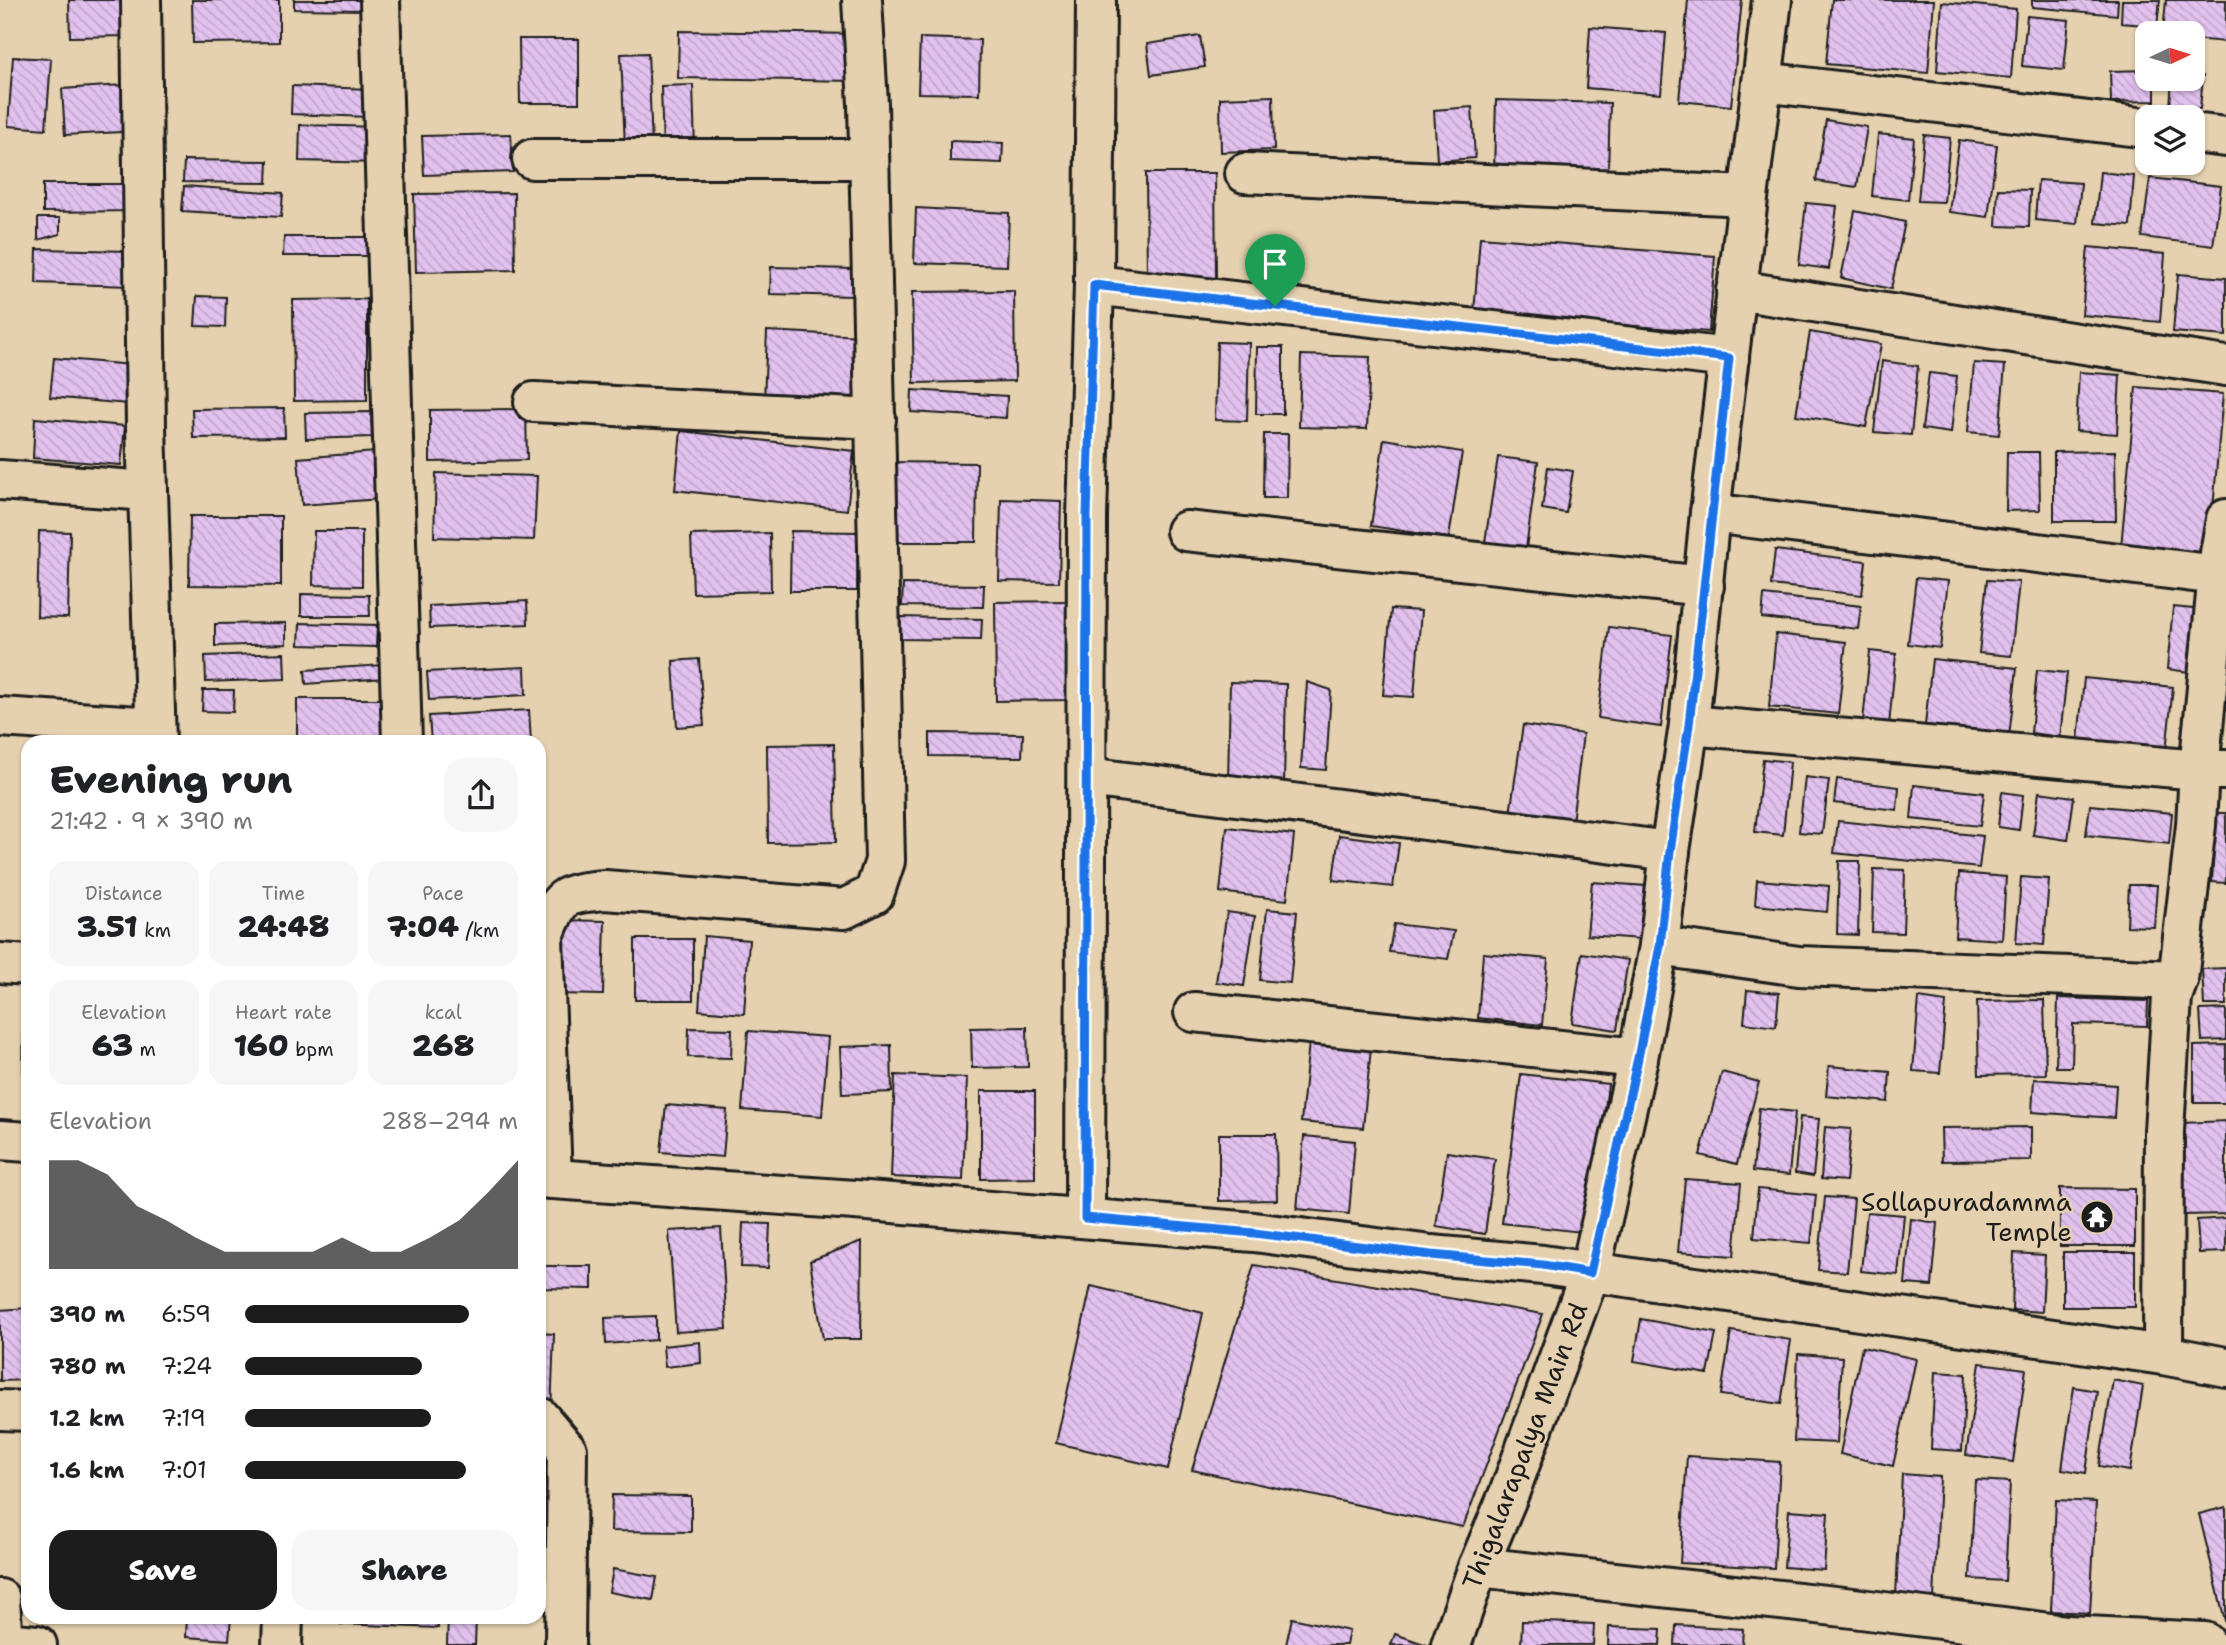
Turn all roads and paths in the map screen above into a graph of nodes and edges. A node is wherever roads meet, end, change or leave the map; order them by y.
1 (141, 0) edge
2 (380, 0) edge
3 (862, 0) edge
4 (1096, 0) edge
5 (1772, 0) edge
6 (1763, 82) junction
7 (2135, 127) edge
8 (2205, 134) edge
9 (2226, 137) edge
10 (532, 159) dead end
11 (869, 159) junction
12 (1245, 173) dead end
13 (1748, 196) junction
14 (1094, 285) junction
15 (1736, 290) junction
16 (1729, 358) junction
17 (2226, 366) edge
18 (534, 402) dead end
19 (876, 419) junction
20 (0, 480) edge
21 (148, 491) junction
22 (1710, 513) junction
23 (2226, 519) edge
24 (1186, 531) dead end
25 (2222, 575) edge
26 (1704, 586) junction
27 (0, 717) edge
28 (1689, 725) junction
29 (156, 735) edge
30 (402, 735) edge
31 (2212, 770) edge
32 (1087, 777) junction
33 (1670, 851) junction
34 (546, 931) edge
35 (1660, 946) junction
36 (0, 963) edge
37 (21, 964) edge
38 (2178, 980) junction
39 (1194, 1012) dead end
40 (1638, 1058) junction
41 (0, 1140) edge
42 (21, 1142) edge
43 (546, 1179) edge
44 (1085, 1218) junction
45 (1590, 1273) junction
46 (2163, 1355) junction
47 (2226, 1367) edge
48 (0, 1410) edge
49 (21, 1410) edge
50 (546, 1425) edge
51 (1478, 1567) junction
52 (0, 1599) edge
53 (283, 1624) edge
54 (2205, 1643) dead end
55 (14, 1644) edge
56 (282, 1645) edge
57 (565, 1645) edge
58 (1451, 1645) edge

1 - 21 street
2 - 30 street
3 - 11 street
4 - 14 street
5 - 6 street, Thigalarapalya Main Rd
6 - 7 street
6 - 13 street, Thigalarapalya Main Rd
8 - 9 street
10 - 11 street
11 - 19 street
12 - 13 street
13 - 15 street, Thigalarapalya Main Rd
14 - 16 street
14 - 32 street
15 - 16 street, Thigalarapalya Main Rd
15 - 17 street
16 - 22 street, Thigalarapalya Main Rd
18 - 19 street
19 - 34 street
20 - 21 street
21 - 29 street
22 - 25 street
22 - 26 street, Thigalarapalya Main Rd
23 - 25 street
24 - 26 street
25 - 31 street
26 - 28 street, Thigalarapalya Main Rd
27 - 29 street
28 - 31 street
28 - 33 street, Thigalarapalya Main Rd
31 - 38 street
32 - 33 street
32 - 44 street
33 - 35 street, Thigalarapalya Main Rd
35 - 38 street
35 - 40 street, Thigalarapalya Main Rd
36 - 37 street
38 - 46 street
39 - 40 street
40 - 45 street, Thigalarapalya Main Rd
41 - 42 street
43 - 44 street
44 - 45 street
45 - 46 street
45 - 51 street, Thigalarapalya Main Rd
46 - 47 street
48 - 49 street
50 - 57 street
51 - 54 street
51 - 58 street, Thigalarapalya Main Rd
52 - 55 street
53 - 56 street

